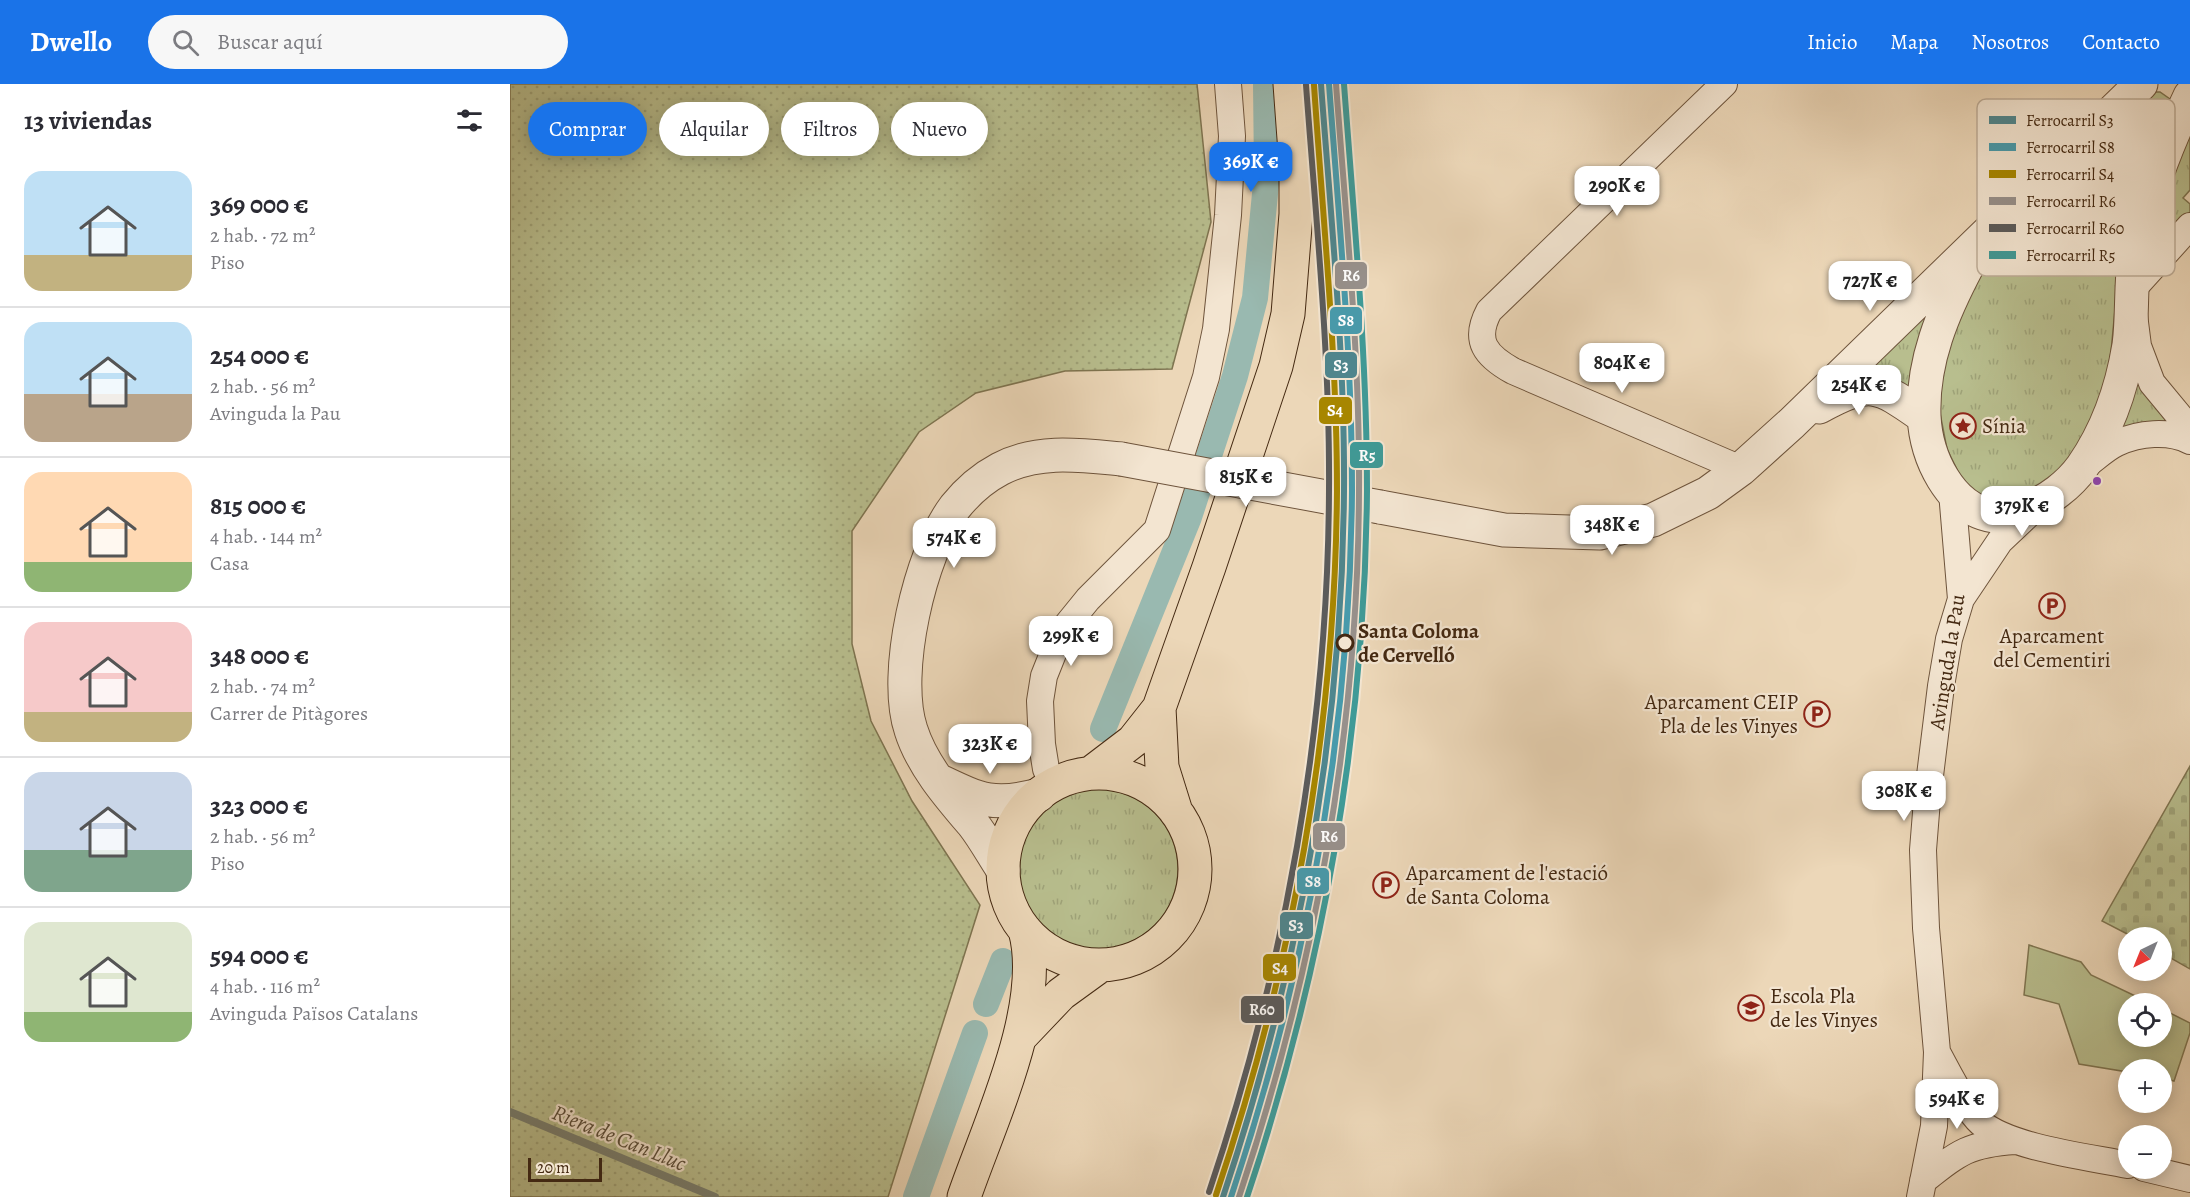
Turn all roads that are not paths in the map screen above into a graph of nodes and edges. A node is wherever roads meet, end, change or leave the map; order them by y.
1 (1228, 84) edge
2 (1290, 84) edge
3 (1724, 84) edge
4 (2141, 84) edge
5 (2190, 96) edge
6 (2126, 99) edge
7 (2175, 126) edge
8 (2190, 226) edge
9 (2175, 243) edge
10 (1977, 245) edge
11 (1977, 248) edge
12 (2133, 276) edge
13 (2145, 276) edge
14 (2131, 291) junction
15 (1924, 417) junction
16 (1796, 419) junction
17 (2190, 429) edge
18 (2190, 441) edge
19 (2081, 468) junction
20 (1741, 469) junction
21 (1952, 492) junction
22 (2041, 503) junction
23 (1961, 599) junction
24 (1159, 708) junction
25 (1091, 773) junction
26 (940, 781) junction
27 (1046, 789) junction
28 (1176, 812) junction
29 (1003, 870) junction
30 (1025, 930) junction
31 (1101, 965) junction
32 (1021, 1036) junction
33 (1937, 1052) junction
34 (2015, 1141) junction
35 (2118, 1163) edge
36 (2172, 1175) edge
37 (2190, 1179) edge
38 (1921, 1189) edge
39 (964, 1197) edge

1 - 27 street
2 - 24 main road
3 - 20 street
4 - 6 street
5 - 7 street
8 - 9 street
10 - 16 street
11 - 15 street, Avinguda la Pau
12 - 14 street
13 - 14 street
14 - 17 street
14 - 19 street
15 - 16 street
15 - 21 street, Avinguda la Pau
16 - 20 street
18 - 19 street
19 - 22 street
20 - 26 street, bridge
21 - 22 street
21 - 23 street, Avinguda la Pau
22 - 23 street
23 - 33 street, Avinguda la Pau
24 - 25 main road
24 - 28 main road
25 - 27 main road
25 - 28 main road
26 - 27 street
26 - 29 street
27 - 29 main road
28 - 31 main road
29 - 30 main road
30 - 31 main road
30 - 32 main road
31 - 32 main road
32 - 39 main road
33 - 34 street
33 - 38 street, Avinguda la Pau
34 - 35 street
34 - 38 street
36 - 37 street

